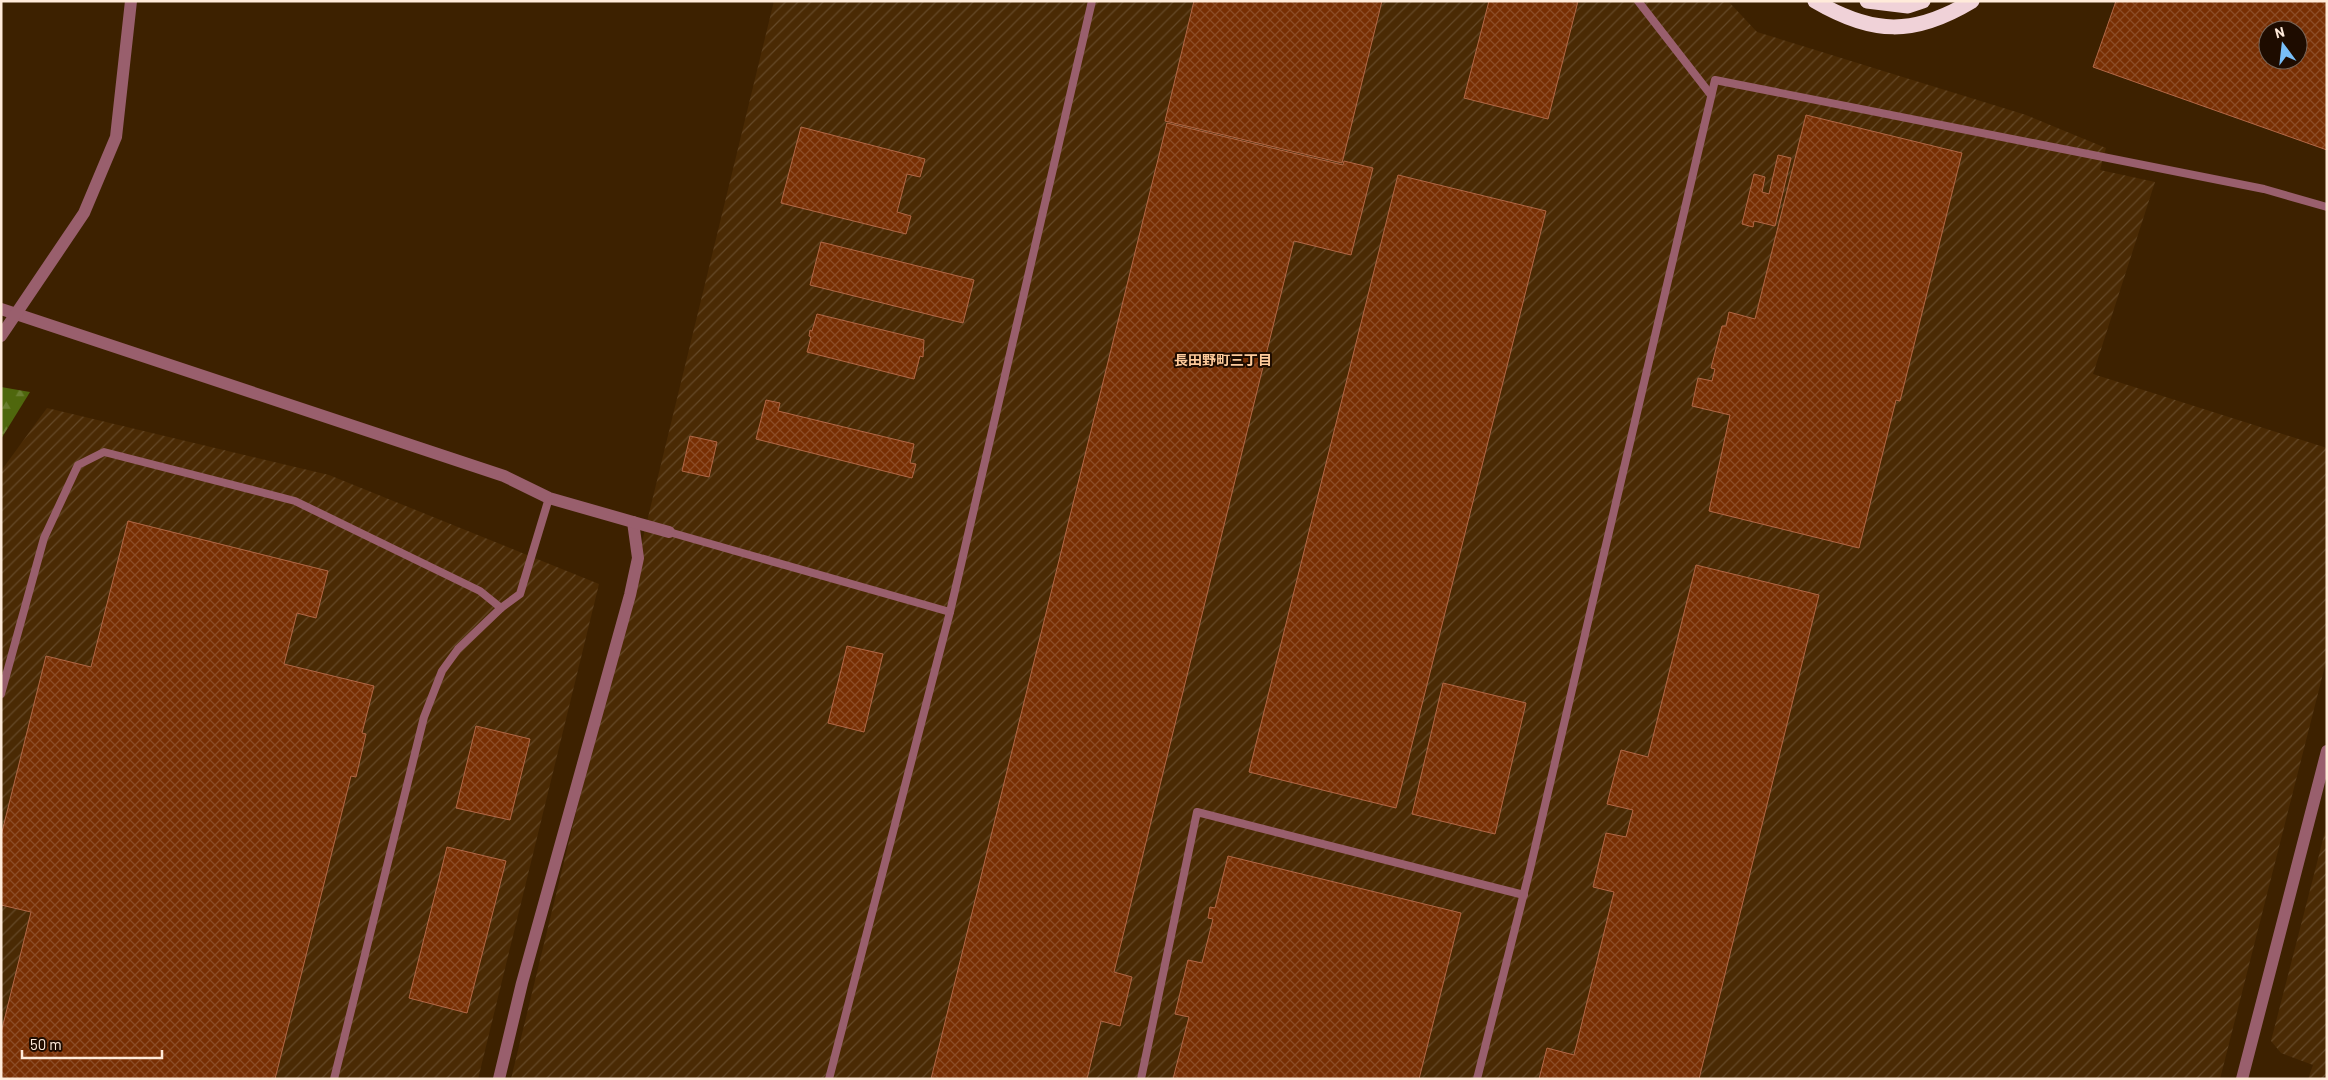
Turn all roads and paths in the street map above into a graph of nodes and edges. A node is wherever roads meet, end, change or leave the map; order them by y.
1 (131, 1) edge
2 (1092, 1) edge
3 (1638, 1) edge
4 (1815, 1) edge
5 (1867, 1) edge
6 (1923, 1) edge
7 (1972, 1) edge
8 (1711, 95) junction
9 (2327, 207) edge
10 (1, 309) edge
11 (17, 314) junction
12 (1, 336) edge
13 (549, 498) junction
14 (632, 522) junction
15 (670, 532) joint
16 (501, 608) junction
17 (950, 612) junction
18 (1, 694) edge
19 (2327, 751) edge
20 (1524, 895) junction
21 (334, 1079) edge
22 (499, 1079) edge
23 (829, 1079) edge
24 (1141, 1079) edge
25 (1477, 1079) edge
26 (2242, 1079) edge

1 - 11 street
2 - 17 lane
3 - 8 lane
4 - 7 highway
5 - 6 highway
8 - 9 lane
8 - 20 lane
10 - 11 street
11 - 12 street
11 - 13 street
13 - 14 street
13 - 16 lane
14 - 15 street
14 - 22 street
15 - 17 lane
16 - 18 lane
16 - 21 lane
17 - 23 lane
19 - 26 street
20 - 24 lane
20 - 25 lane

